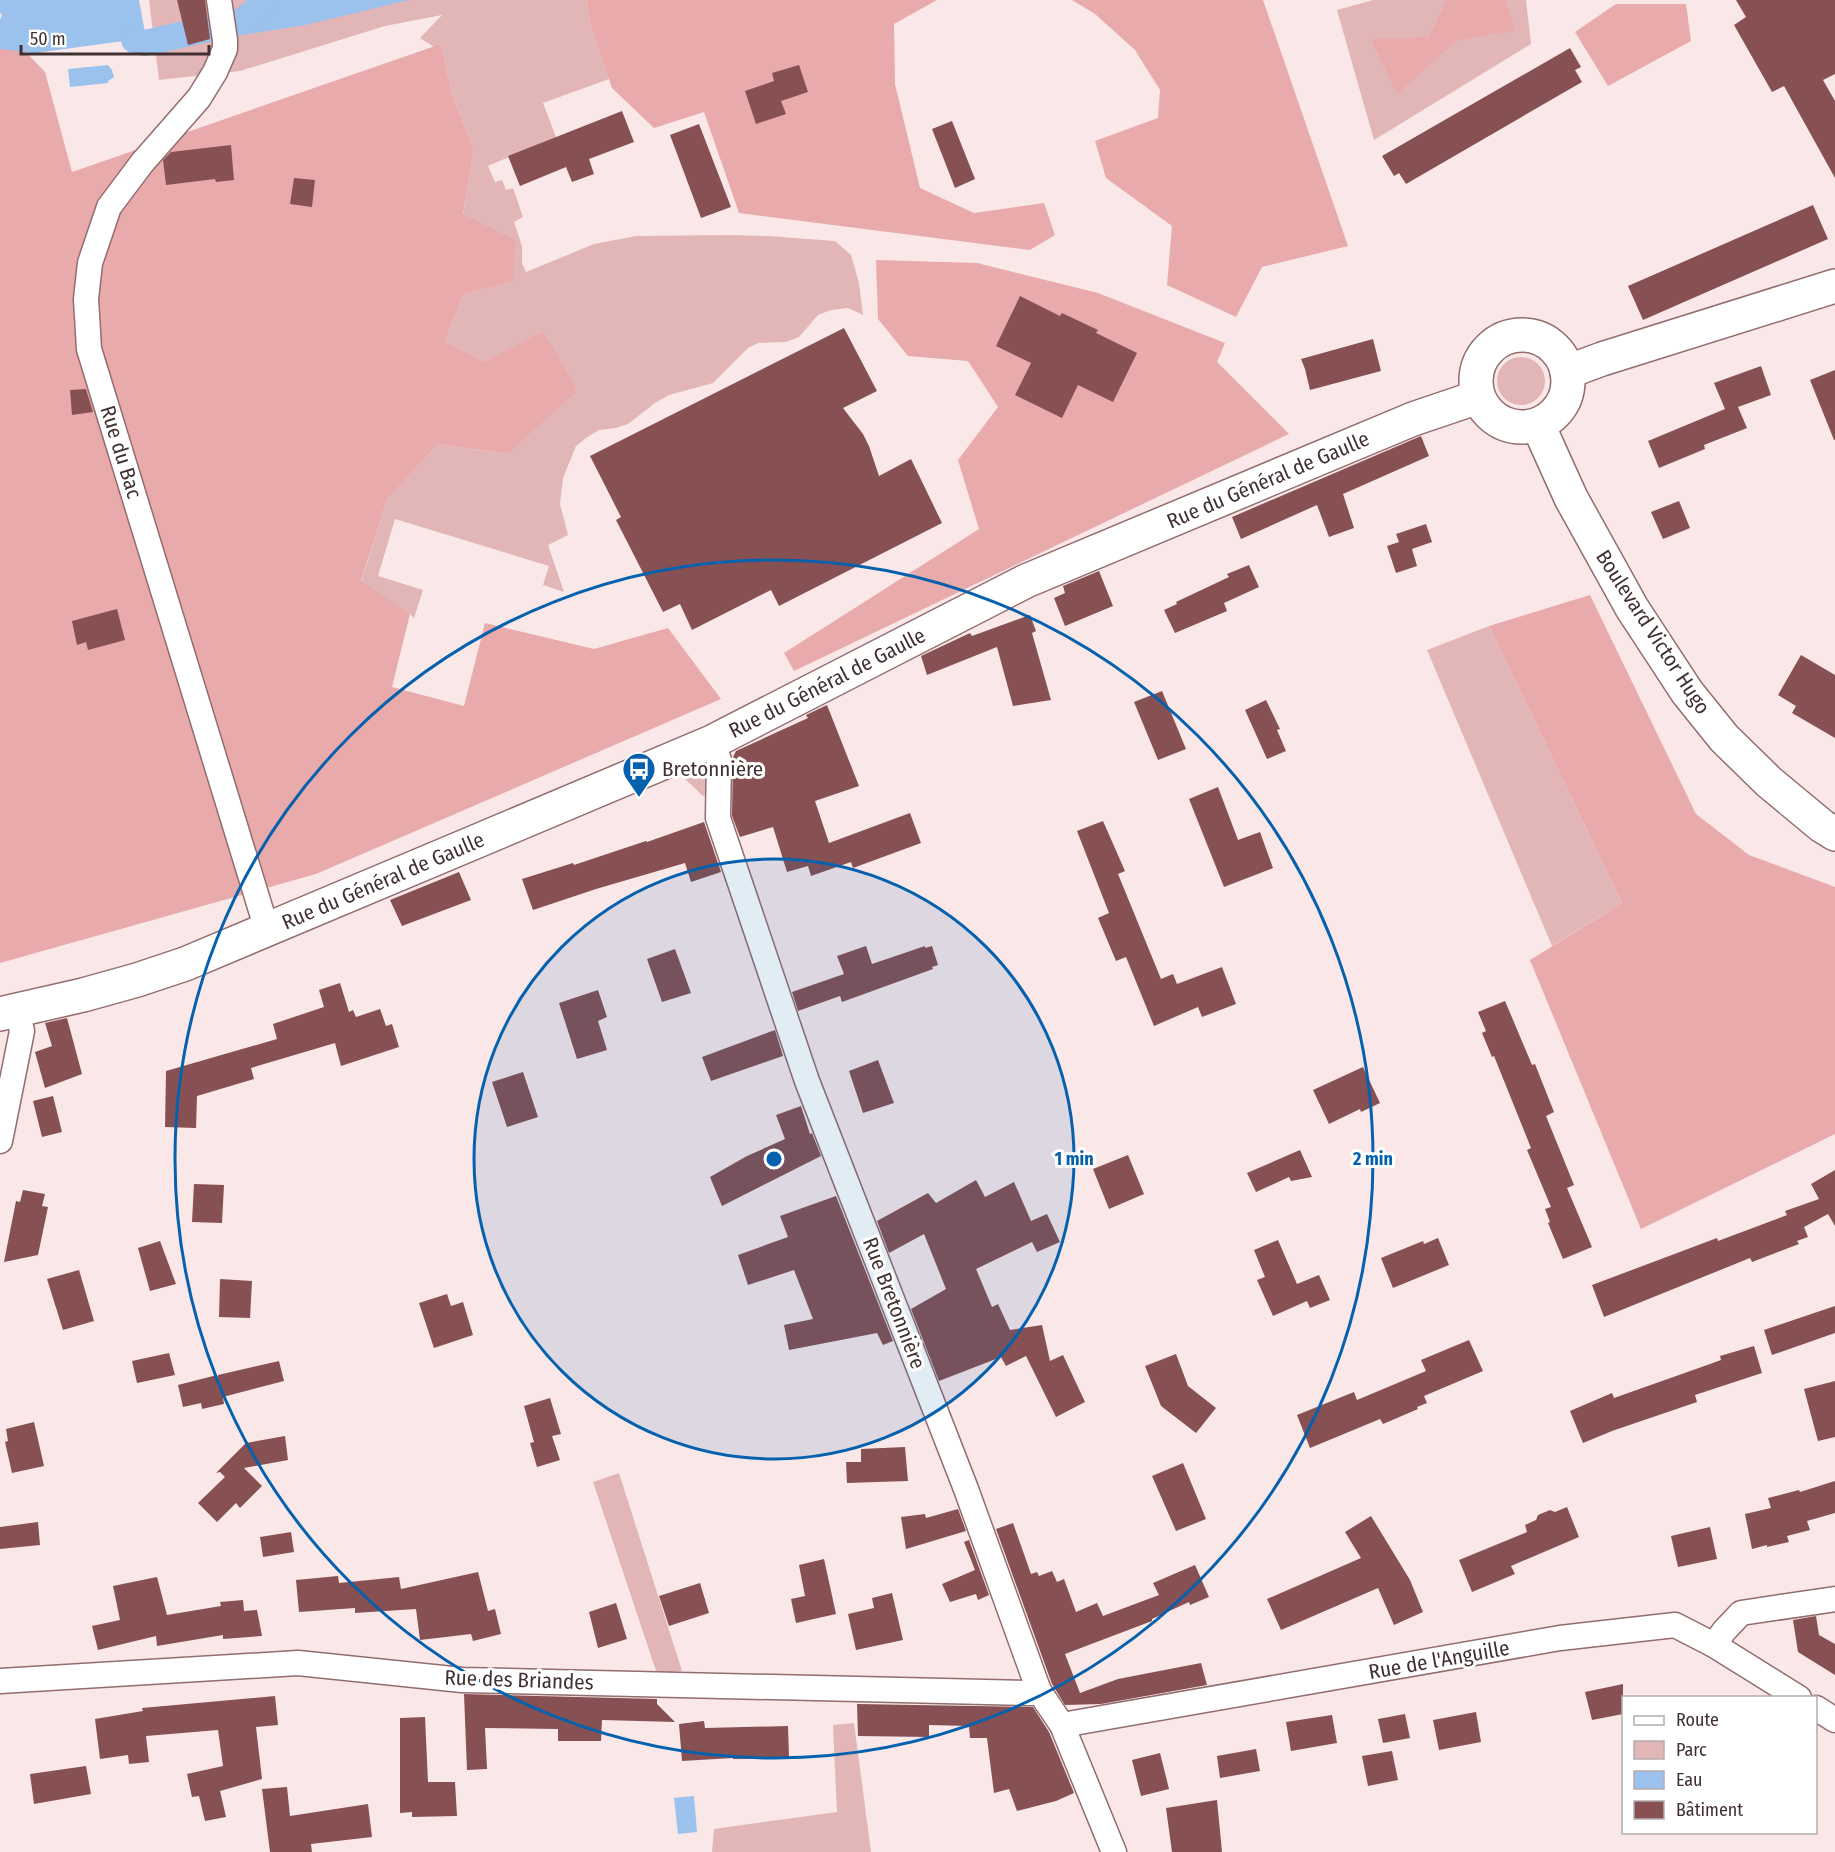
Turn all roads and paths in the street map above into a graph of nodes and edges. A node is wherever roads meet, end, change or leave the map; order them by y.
1 (219, 0) edge
2 (1835, 286) edge
3 (1567, 372) junction
4 (1478, 397) junction
5 (1538, 425) junction
6 (712, 742) junction
7 (1835, 834) edge
8 (267, 930) junction
9 (8, 1012) edge
10 (0, 1141) edge
11 (1835, 1599) edge
12 (1714, 1646) junction
13 (0, 1682) edge
14 (1039, 1691) junction
15 (1796, 1696) edge
16 (1817, 1709) edge
17 (1835, 1720) edge
18 (1062, 1725) junction
19 (1114, 1852) edge

1 - 8 street, Rue du Bac
2 - 3 main road
3 - 4 main road
3 - 5 main road
4 - 5 main road
4 - 6 main road, Rue du Général de Gaulle
5 - 7 main road, Boulevard Victor Hugo
6 - 8 main road, Rue du Général de Gaulle
6 - 14 street, Rue Bretonnière
8 - 9 main road, Rue du Général de Gaulle
9 - 10 street
11 - 12 street
12 - 15 street, Rue de l'Anguille
12 - 18 street, Rue de l'Anguille
13 - 14 street, Rue des Briandes
14 - 18 street, Rue Bretonnière
16 - 17 street
18 - 19 street, Rue Bretonnière

